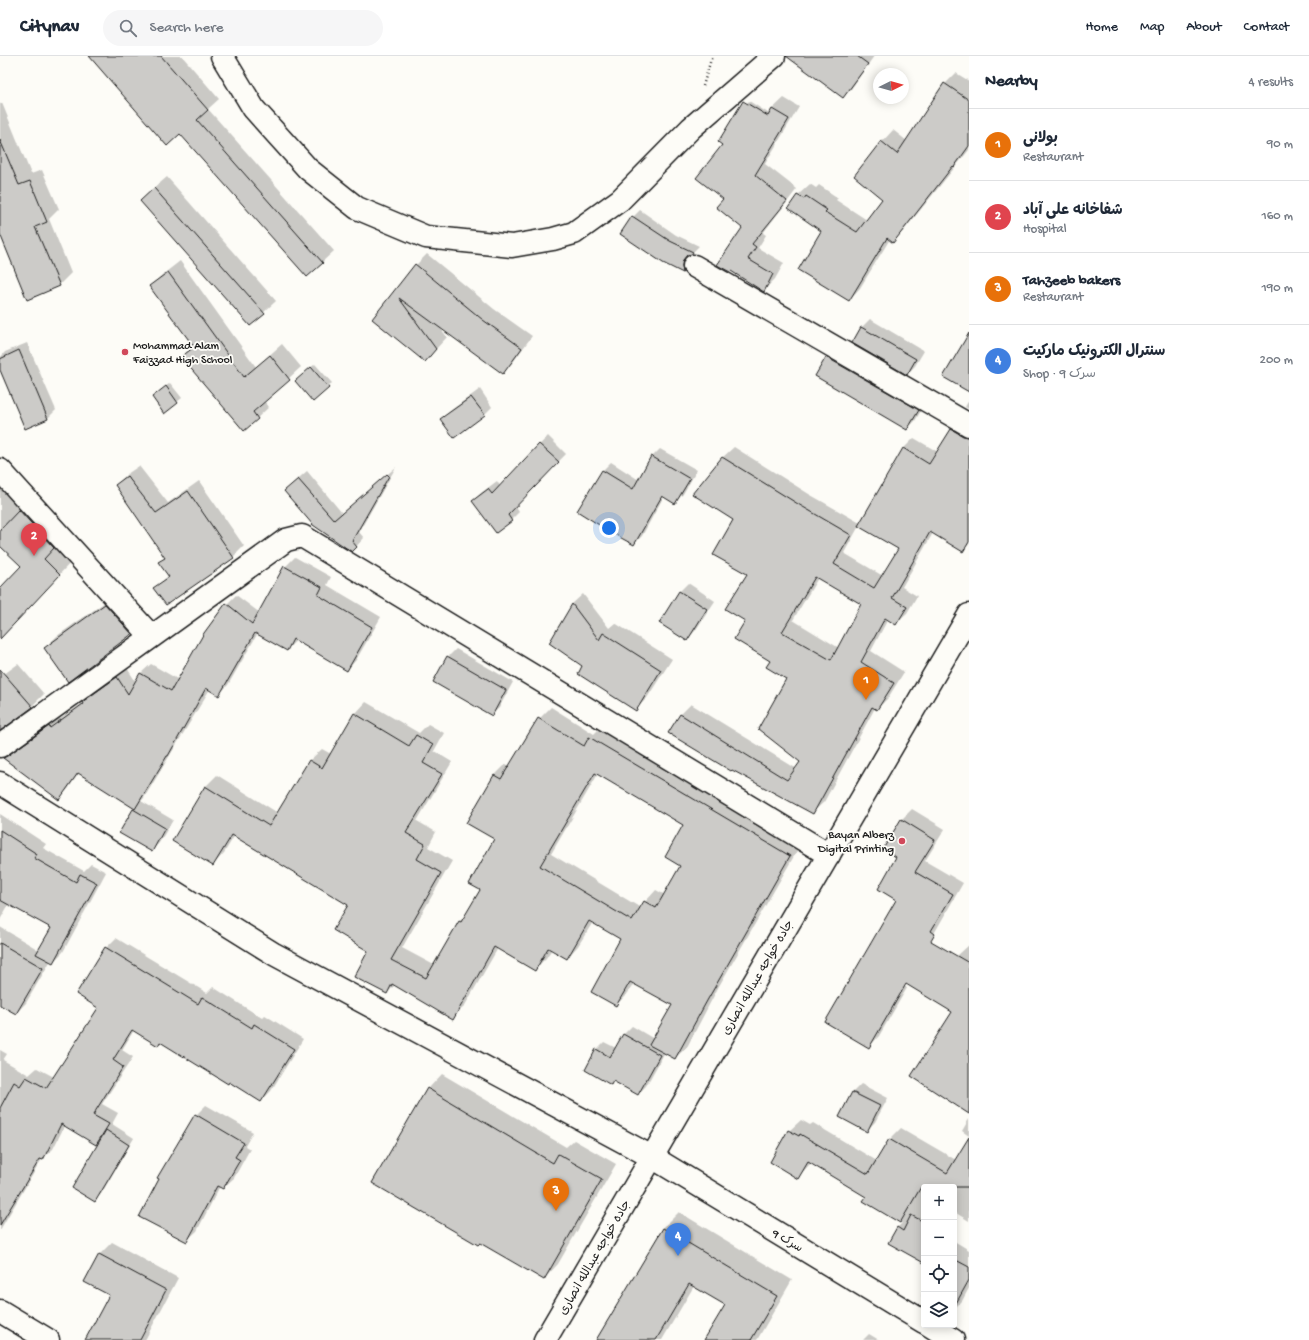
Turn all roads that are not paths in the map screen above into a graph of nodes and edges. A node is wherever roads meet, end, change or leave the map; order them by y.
1 (222, 56) edge
2 (774, 56) edge
3 (694, 266) dead end
4 (969, 425) edge
5 (0, 470) edge
6 (969, 614) edge
7 (151, 636) junction
8 (0, 746) edge
9 (0, 782) edge
10 (829, 855) junction
11 (652, 1157) junction
12 (0, 1311) edge
13 (921, 1320) edge
14 (934, 1328) edge
15 (48, 1340) edge
16 (545, 1340) edge
17 (953, 1340) edge

1 - 2 street
3 - 4 street
5 - 7 street
6 - 10 street, جاده خواجه عبدالله انصاری
7 - 8 street
7 - 10 street
9 - 11 street, سرک 9
10 - 11 street, جاده خواجه عبدالله انصاری
11 - 13 street, سرک 9
11 - 16 street, جاده خواجه عبدالله انصاری
12 - 15 street
14 - 17 street

